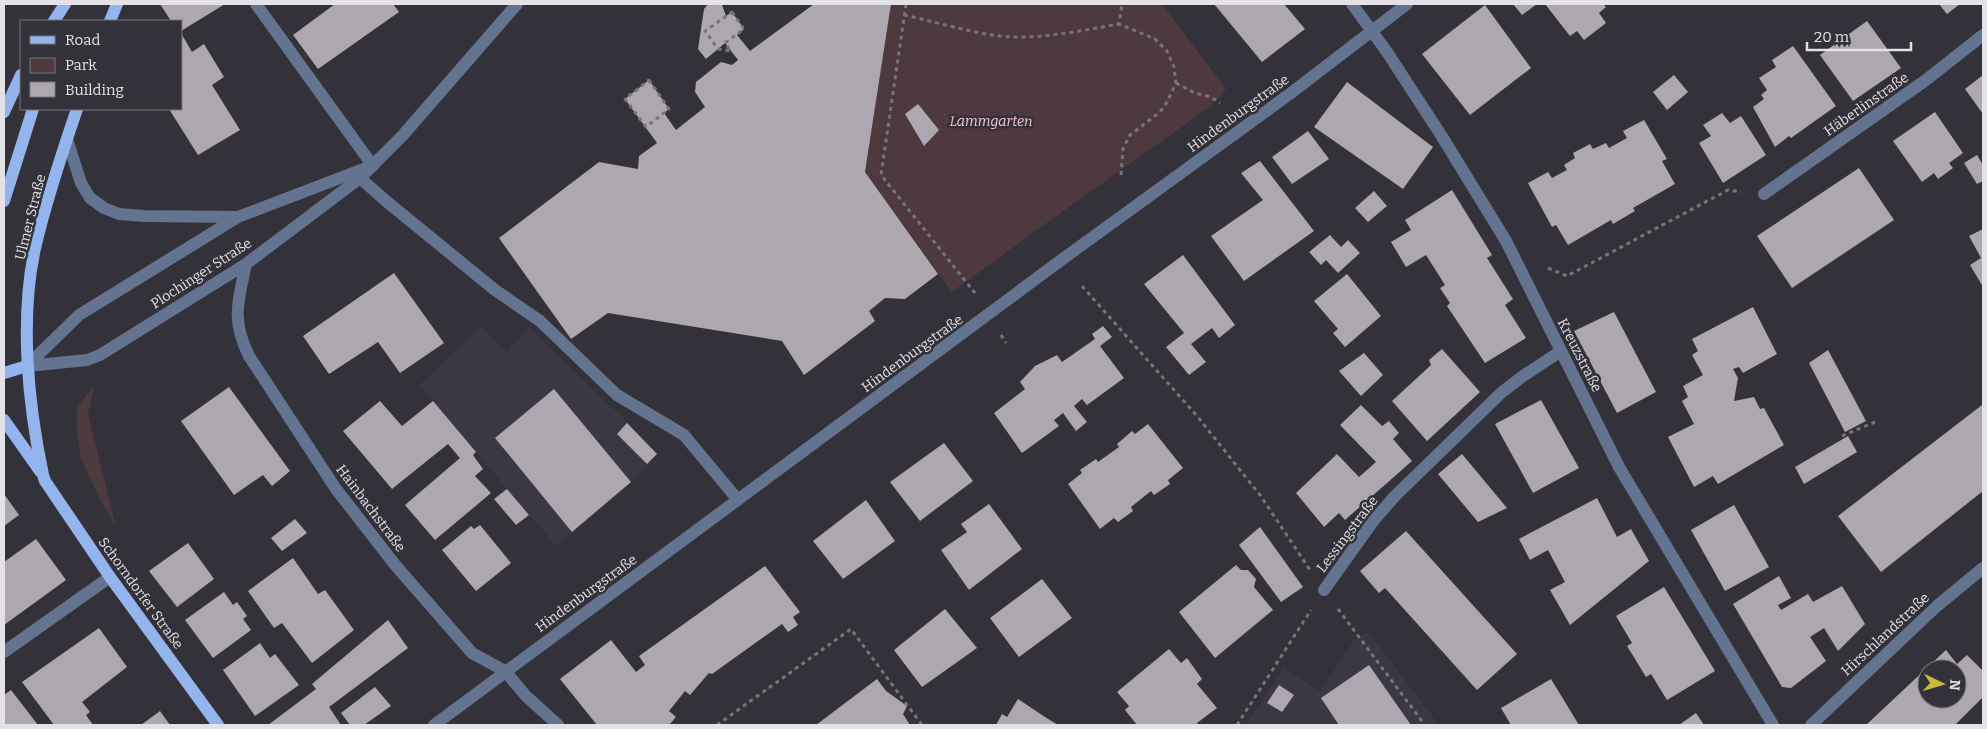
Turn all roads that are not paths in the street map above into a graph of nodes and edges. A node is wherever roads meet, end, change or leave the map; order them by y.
1 (66, 4) edge
2 (117, 4) edge
3 (256, 4) edge
4 (517, 4) edge
5 (1352, 4) edge
6 (1407, 4) edge
7 (55, 20) edge
8 (61, 20) edge
9 (110, 20) edge
10 (1372, 31) junction
11 (1983, 35) edge
12 (20, 77) edge
13 (33, 110) edge
14 (77, 110) edge
15 (4, 112) edge
16 (66, 140) junction
17 (373, 166) junction
18 (360, 178) junction
19 (1764, 194) road end
20 (4, 201) edge
21 (238, 217) junction
22 (246, 264) junction
23 (1561, 351) junction
24 (27, 366) junction
25 (4, 374) edge
26 (4, 420) edge
27 (43, 475) junction
28 (738, 500) junction
29 (1983, 568) edge
30 (110, 577) junction
31 (1324, 590) road end
32 (4, 652) edge
33 (505, 671) junction
34 (218, 725) edge
35 (434, 725) edge
36 (558, 725) edge
37 (1773, 725) edge
38 (1811, 725) edge

1 - 7 main road
1 - 8 main road
2 - 9 main road
3 - 17 street
4 - 17 street, Plochinger Straße
5 - 10 street, Kreuzstraße
6 - 10 street, Hindenburgstraße
10 - 23 street, Kreuzstraße
10 - 28 street, Hindenburgstraße
11 - 19 street, Häberlinstraße
12 - 15 main road
13 - 20 main road, Ulmer Straße
14 - 16 main road, Ulmer Straße
16 - 21 street
16 - 24 main road, Ulmer Straße
17 - 18 street, Plochinger Straße
17 - 21 street, Plochinger Straße
18 - 22 street, Plochinger Straße
18 - 28 street
21 - 24 street, Plochinger Straße
22 - 24 street, Plochinger Straße
22 - 33 street, Hainbachstraße
23 - 31 street, Lessingstraße
23 - 37 street, Kreuzstraße
24 - 25 main road, Plochinger Straße
24 - 27 main road, Schorndorfer Straße
26 - 27 main road, Schorndorfer Straße
27 - 30 main road, Schorndorfer Straße
28 - 33 street, Hindenburgstraße
29 - 38 street, Hirschlandstraße
30 - 32 street
30 - 34 main road, Schorndorfer Straße
33 - 35 street, Hindenburgstraße
33 - 36 street, Hainbachstraße

